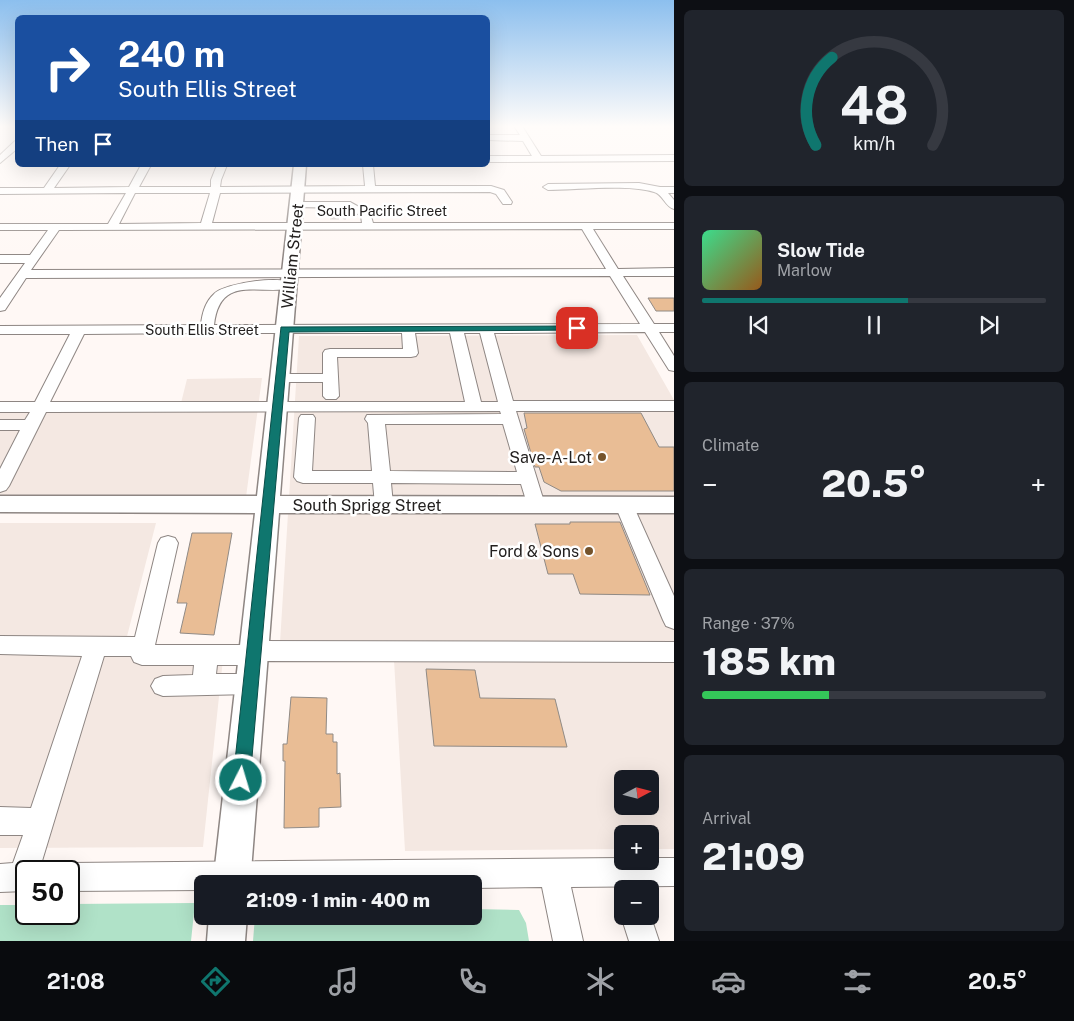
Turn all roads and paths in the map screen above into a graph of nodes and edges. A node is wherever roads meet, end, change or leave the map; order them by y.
1 (62, 170) edge
2 (143, 170) edge
3 (220, 170) edge
4 (300, 170) edge
5 (368, 170) edge
6 (548, 187) dead end
7 (370, 189) junction
8 (216, 190) junction
9 (660, 190) junction
10 (674, 190) edge
11 (0, 191) edge
12 (47, 191) junction
13 (132, 191) junction
14 (297, 197) junction
15 (507, 202) dead end
16 (317, 205) junction
17 (674, 206) edge
18 (330, 215) tunnel mouth
19 (346, 215) tunnel mouth
20 (366, 215) junction
21 (56, 226) junction
22 (294, 226) junction
23 (368, 226) junction
24 (585, 226) junction
25 (674, 226) edge
26 (0, 227) edge
27 (112, 227) junction
28 (205, 227) junction
29 (0, 259) edge
30 (34, 259) junction
31 (614, 272) junction
32 (674, 272) edge
33 (24, 274) junction
34 (289, 279) junction
35 (0, 307) edge
36 (649, 328) junction
37 (674, 328) edge
38 (285, 329) junction
39 (408, 329) junction
40 (456, 329) junction
41 (486, 329) junction
42 (0, 330) edge
43 (80, 330) junction
44 (207, 330) junction
45 (674, 367) edge
46 (280, 378) junction
47 (330, 378) junction
48 (331, 396) dead end
49 (474, 406) junction
50 (674, 406) edge
51 (0, 407) edge
52 (40, 407) junction
53 (277, 412) junction
54 (508, 412) junction
55 (307, 418) junction
56 (376, 419) junction
57 (0, 425) edge
58 (30, 425) junction
59 (382, 477) junction
60 (528, 478) junction
61 (0, 486) edge
62 (0, 504) edge
63 (268, 505) junction
64 (384, 505) junction
65 (536, 505) junction
66 (624, 505) junction
67 (674, 505) edge
68 (168, 543) dead end
69 (674, 620) edge
70 (0, 645) edge
71 (96, 646) junction
72 (143, 646) junction
73 (674, 652) edge
74 (207, 655) junction
75 (252, 663) junction
76 (203, 685) junction
77 (163, 686) dead end
78 (0, 821) edge
79 (40, 822) junction
80 (23, 860) edge
81 (674, 872) edge
82 (553, 873) junction
83 (232, 875) edge
84 (461, 875) edge
85 (80, 877) edge
86 (194, 879) edge
87 (626, 880) edge
88 (227, 925) edge
89 (639, 925) edge
90 (226, 941) edge
91 (568, 941) edge
92 (644, 941) edge

1 - 12 street
2 - 13 street
3 - 8 street
4 - 14 main road, William Street
5 - 7 street
6 - 9 street
7 - 14 street
7 - 15 street
8 - 13 street
8 - 14 street
8 - 28 street
9 - 10 street
9 - 17 street
11 - 12 street
12 - 13 street
13 - 27 street
14 - 16 street
14 - 22 main road, William Street
16 - 18 street
16 - 20 street
19 - 20 street
20 - 23 street
21 - 26 street, South Pacific Street
21 - 27 street, South Pacific Street
21 - 30 street
22 - 23 street, South Pacific Street
22 - 28 street, South Pacific Street
22 - 34 main road, William Street
23 - 24 street, South Pacific Street
24 - 25 street, South Pacific Street
24 - 31 street
27 - 28 street, South Pacific Street
29 - 30 street
30 - 33 street
31 - 32 street
31 - 34 street
31 - 36 street
33 - 34 street
33 - 35 street
34 - 38 main road, William Street
34 - 44 street
36 - 37 street, South Ellis Street
36 - 41 street, South Ellis Street
36 - 45 street
38 - 39 street, South Ellis Street
38 - 44 street, South Ellis Street
38 - 46 main road, William Street
39 - 40 street, South Ellis Street
39 - 47 street
40 - 41 street, South Ellis Street
40 - 49 street
41 - 54 street
42 - 43 street, South Ellis Street
43 - 44 street, South Ellis Street
43 - 52 street
46 - 47 street
46 - 53 main road, William Street
47 - 48 street
49 - 53 street
49 - 54 street
50 - 54 street
51 - 52 street
52 - 53 street
52 - 58 street
53 - 55 street
53 - 63 main road, William Street
54 - 56 street
54 - 60 street
55 - 56 street
55 - 59 street
56 - 59 street
57 - 58 street
58 - 61 street
59 - 60 street
59 - 64 street
60 - 65 street
62 - 63 main road, South Sprigg Street
63 - 64 main road, South Sprigg Street
63 - 75 main road, William Street
64 - 65 main road, South Sprigg Street
65 - 66 main road, South Sprigg Street
66 - 67 main road, South Sprigg Street
66 - 69 street
68 - 72 street
70 - 71 street
71 - 72 street
71 - 79 street
72 - 74 street
73 - 75 street
74 - 75 street
74 - 76 street
75 - 76 street
75 - 83 main road, William Street
76 - 77 street
78 - 79 street
79 - 80 street
81 - 87 street
82 - 84 street
82 - 87 street
82 - 91 street
85 - 86 street
88 - 90 main road
89 - 92 street

